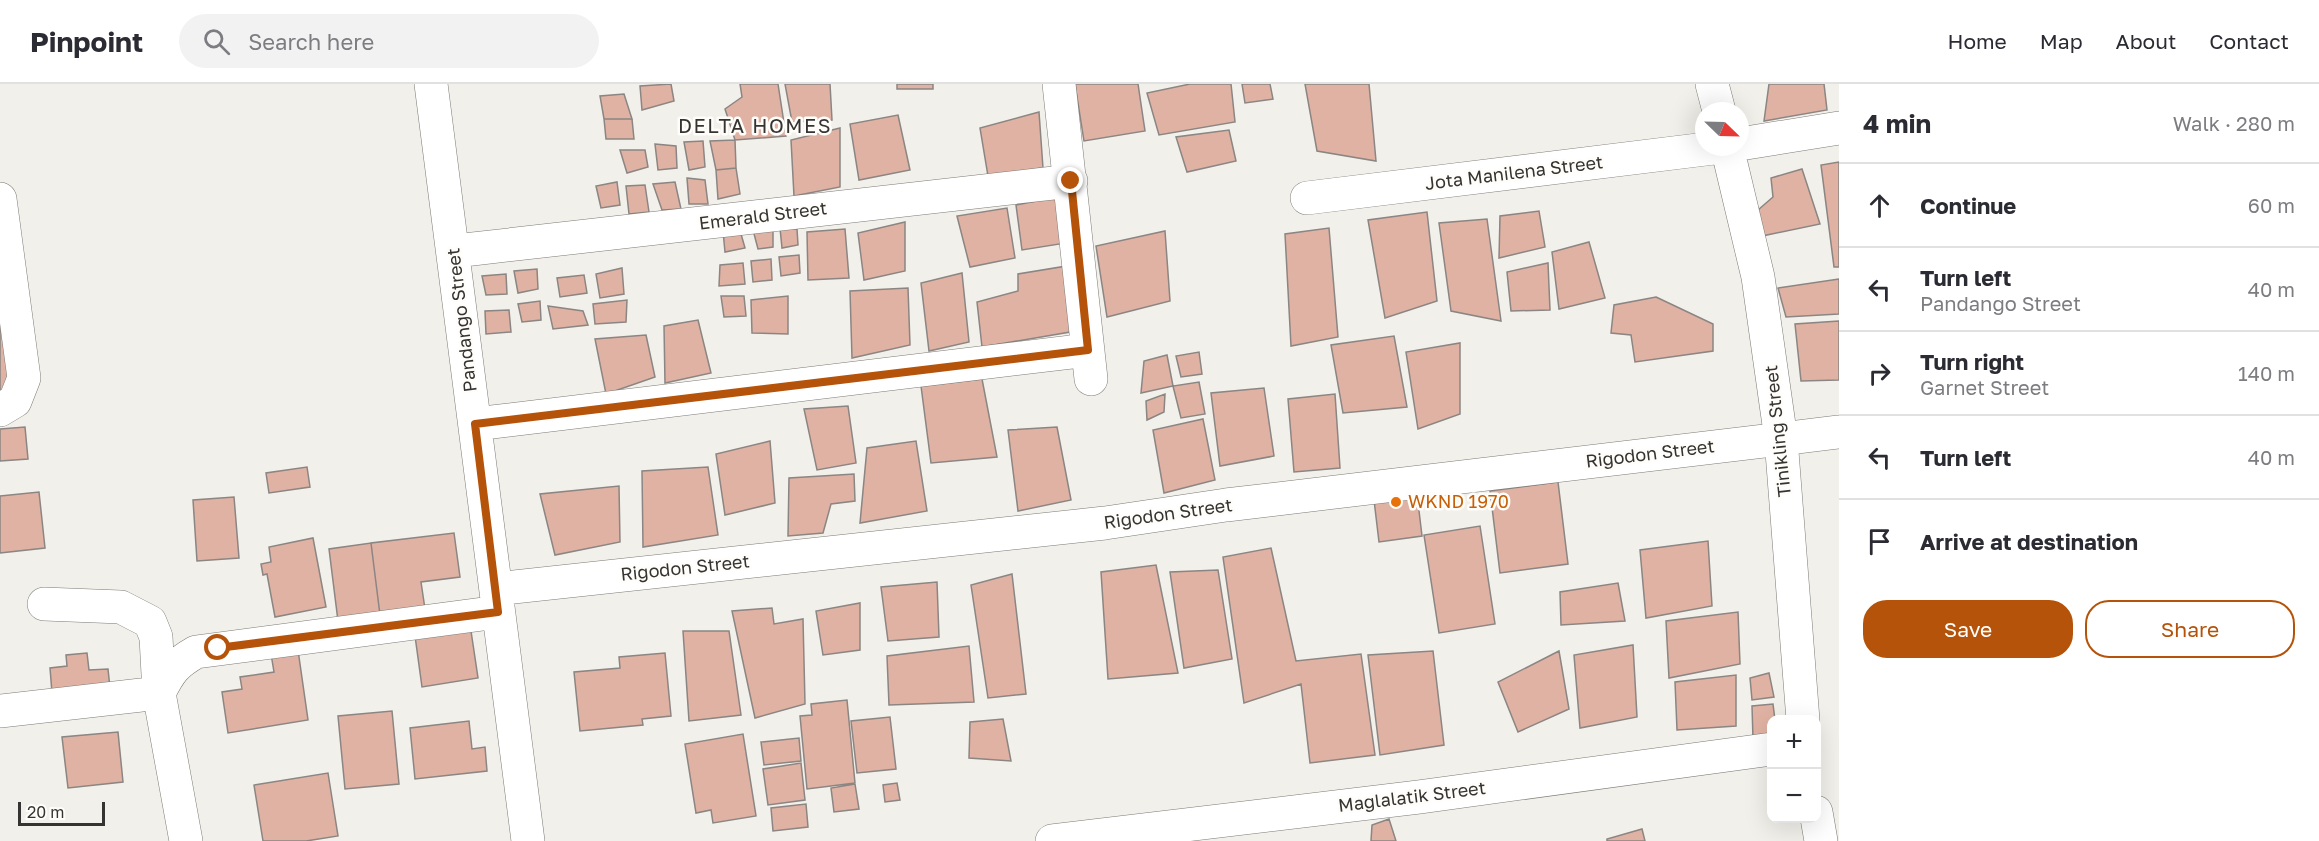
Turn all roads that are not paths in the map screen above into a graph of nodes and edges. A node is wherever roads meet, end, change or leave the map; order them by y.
1 (1059, 84) edge
2 (1712, 84) edge
3 (437, 85) edge
4 (1717, 102) edge
5 (1839, 128) edge
6 (1749, 143) edge
7 (1695, 150) edge
8 (1729, 156) edge
9 (1071, 181) junction
10 (1307, 198) dead end
11 (0, 199) edge
12 (455, 251) junction
13 (4, 263) edge
14 (7, 405) edge
15 (475, 424) junction
16 (1839, 432) edge
17 (1781, 439) junction
18 (497, 600) junction
19 (44, 604) dead end
20 (159, 693) junction
21 (0, 711) edge
22 (1803, 715) edge
23 (1767, 750) edge
24 (1818, 823) edge
25 (186, 841) edge
26 (528, 841) edge
27 (1052, 841) edge
28 (1821, 841) edge

1 - 9 street
2 - 4 street
3 - 12 street, Pandango Street
5 - 6 street
7 - 10 street, Jota Manilena Street
8 - 17 street, Tinikling Street
9 - 12 street, Emerald Street
9 - 15 street
11 - 13 street
12 - 15 street, Pandango Street
13 - 14 street
15 - 18 street, Pandango Street
16 - 17 street, Rigodon Street
17 - 18 street, Rigodon Street
17 - 22 street, Tinikling Street
18 - 20 street, Rigodon Street
18 - 26 street, Pandango Street
19 - 20 street
20 - 21 street
20 - 25 street
23 - 27 street, Maglalatik Street
24 - 28 street

